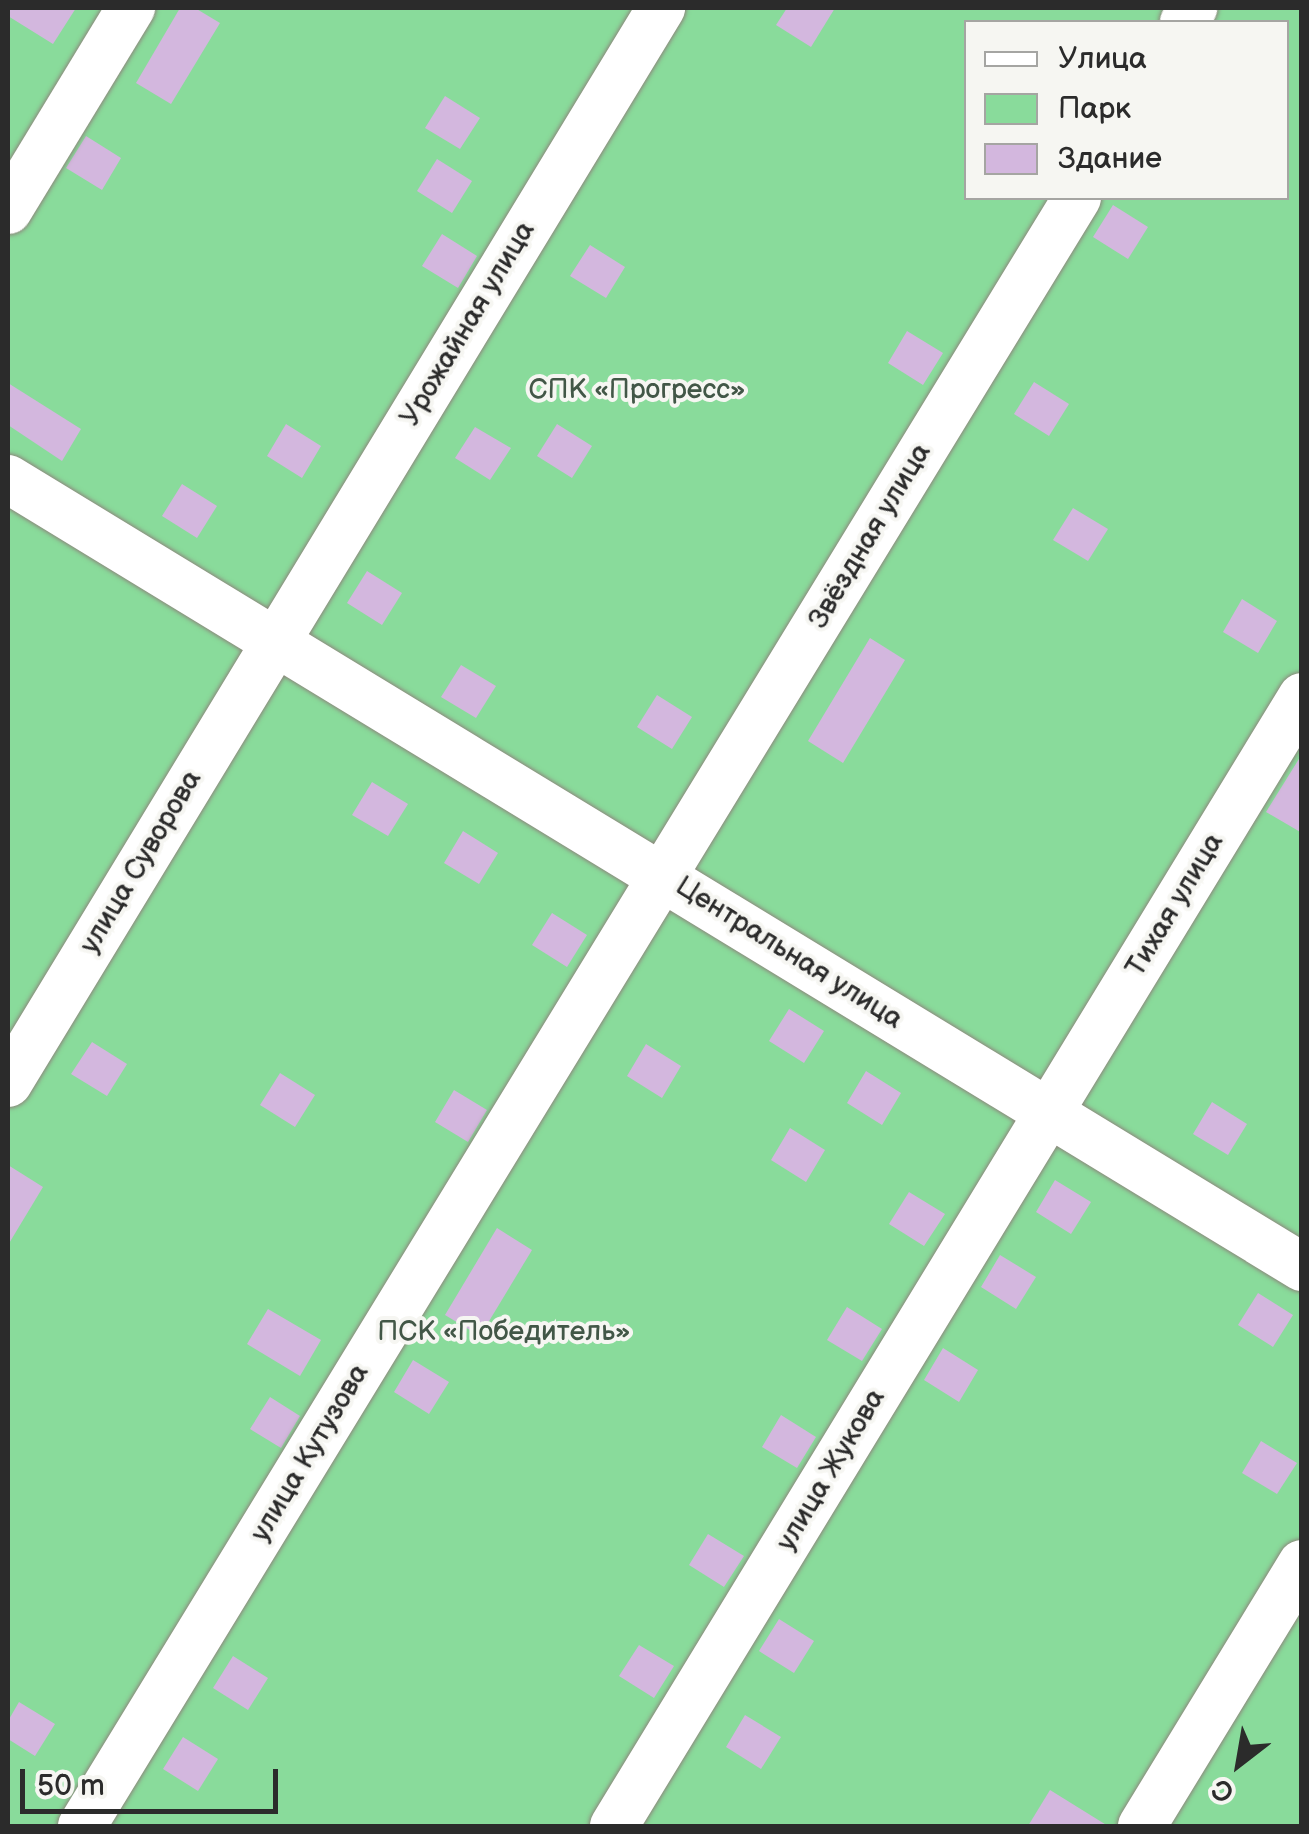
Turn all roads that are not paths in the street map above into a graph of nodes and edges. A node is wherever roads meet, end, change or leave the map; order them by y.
1 (131, 8) edge
2 (660, 8) edge
3 (1076, 200) edge
4 (8, 210) edge
5 (8, 479) edge
6 (275, 641) junction
7 (1302, 697) edge
8 (663, 875) junction
9 (8, 1083) edge
10 (1049, 1113) junction
11 (1302, 1267) edge
12 (1302, 1564) edge
13 (82, 1826) edge
14 (614, 1826) edge
15 (1142, 1826) edge

1 - 4 street
2 - 6 street, Урожайная улица
3 - 8 street, Звёздная улица
5 - 6 street, Центральная улица
6 - 8 street, Центральная улица
6 - 9 street, улица Суворова
7 - 10 street, Тихая улица
8 - 10 street, Центральная улица
8 - 13 street, улица Кутузова
10 - 11 street, Центральная улица
10 - 14 street, улица Жукова
12 - 15 street

